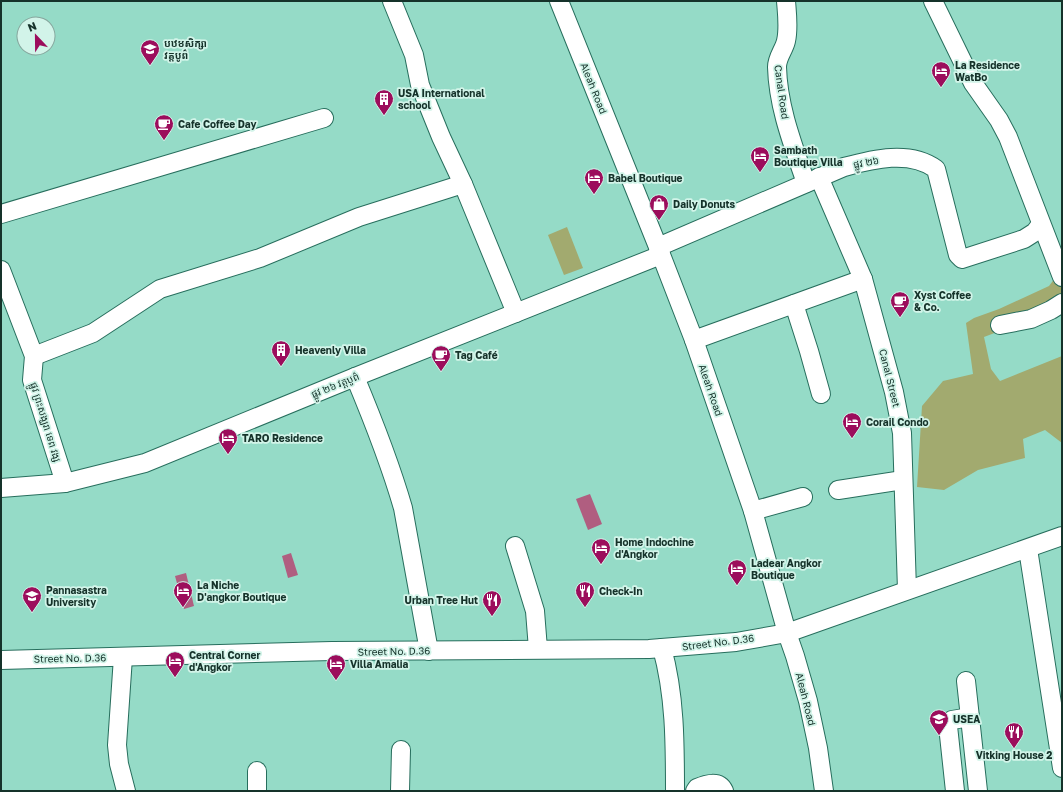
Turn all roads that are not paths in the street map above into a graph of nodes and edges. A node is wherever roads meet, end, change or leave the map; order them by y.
1 (392, 1) edge
2 (559, 1) edge
3 (786, 1) edge
4 (933, 1) edge
5 (324, 118) dead end
6 (813, 180) junction
7 (463, 184) junction
8 (1, 214) edge
9 (1041, 224) junction
10 (660, 251) junction
11 (1, 270) edge
12 (1062, 277) edge
13 (863, 279) junction
14 (1062, 303) edge
15 (794, 304) junction
16 (516, 313) junction
17 (1000, 325) dead end
18 (694, 340) junction
19 (34, 356) junction
20 (355, 377) junction
21 (821, 394) dead end
22 (903, 480) junction
23 (65, 483) junction
24 (1, 488) edge
25 (838, 490) dead end
26 (803, 497) dead end
27 (753, 511) junction
28 (1062, 536) edge
29 (515, 546) dead end
30 (1028, 549) junction
31 (907, 590) junction
32 (787, 633) junction
33 (662, 648) junction
34 (538, 649) junction
35 (429, 650) junction
36 (123, 657) junction
37 (1, 660) edge
38 (966, 680) dead end
39 (970, 717) junction
40 (401, 750) dead end
41 (1062, 768) edge
42 (257, 771) dead end
43 (126, 791) edge
44 (257, 791) edge
45 (400, 791) edge
46 (675, 791) edge
47 (695, 791) edge
48 (724, 791) edge
49 (824, 791) edge
50 (955, 791) edge
51 (978, 791) edge

1 - 7 street
2 - 10 street, Aleah Road
3 - 6 street, Canal Road
4 - 9 street
5 - 8 street
6 - 9 street, ផ្លូវ ២៦
6 - 10 street, ផ្លូវ ២៦
6 - 13 street, Canal Street
7 - 16 street
7 - 19 street
9 - 12 street
10 - 16 street, ផ្លូវ ២៦ វត្តបូព៌
10 - 18 street, Aleah Road
11 - 19 street, ផ្លូវ ព្រះសង្ឃរា ទេព វង្ស
13 - 15 street
13 - 22 street, Canal Street
14 - 17 street
15 - 18 street
15 - 21 street
16 - 20 street, ផ្លូវ ២៦ វត្តបូព៌
18 - 27 street, Aleah Road
19 - 23 street, ផ្លូវ ព្រះសង្ឃរា ទេព វង្ស
20 - 23 street, ផ្លូវ ២៦ វត្តបូព៌
20 - 35 street
22 - 25 street
22 - 31 street, Canal Street
23 - 24 street, ផ្លូវ ២៦ វត្តបូព៌
26 - 27 street
27 - 32 street, Aleah Road
28 - 30 street, Street No. D.36
29 - 34 street
30 - 31 street, Street No. D.36
30 - 41 street
31 - 32 street, Street No. D.36
32 - 33 street, Street No. D.36
32 - 49 street, Aleah Road
33 - 34 street, Street No. D.36
33 - 46 street
34 - 35 street, Street No. D.36
35 - 36 street, Street No. D.36
36 - 37 street, Street No. D.36
36 - 43 street
38 - 39 street
39 - 50 street
39 - 51 street
40 - 45 street
42 - 44 street
47 - 48 street

